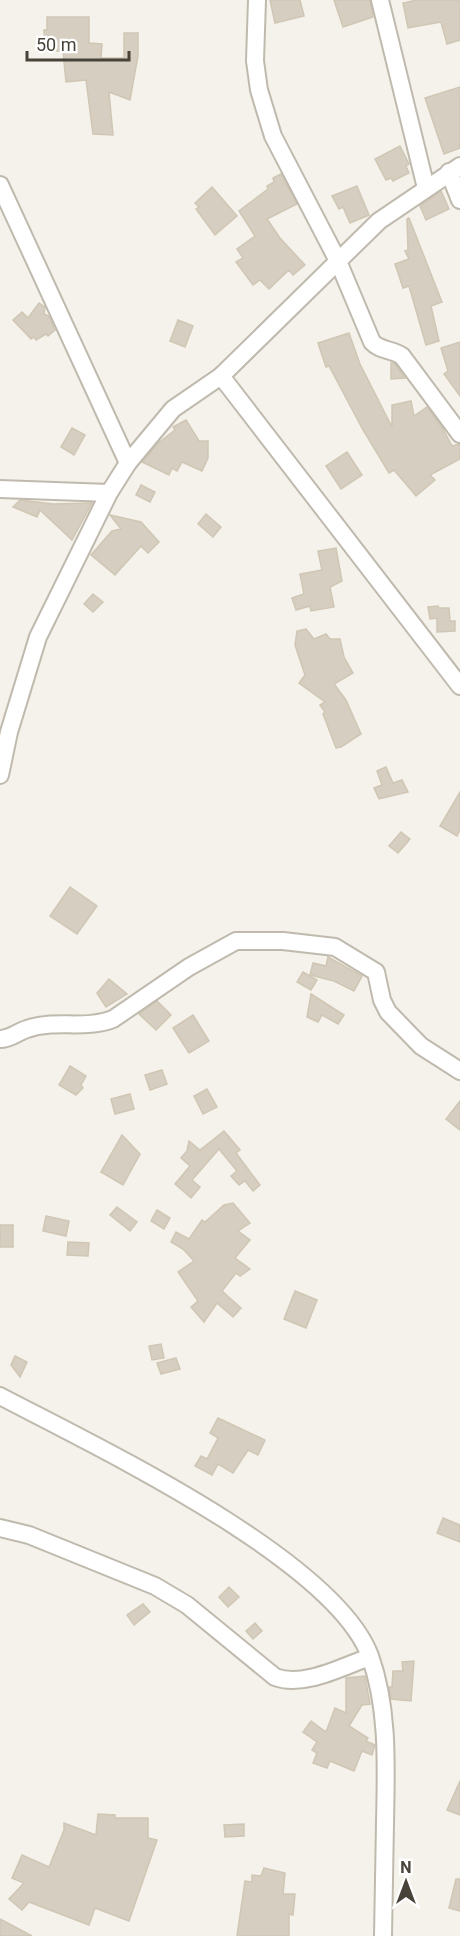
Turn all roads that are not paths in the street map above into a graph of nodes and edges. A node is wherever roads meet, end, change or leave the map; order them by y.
1 (257, 0) edge
2 (380, 0) edge
3 (454, 169) edge
4 (0, 186) edge
5 (426, 188) junction
6 (460, 200) edge
7 (6, 216) edge
8 (338, 261) junction
9 (221, 376) junction
10 (460, 434) edge
11 (128, 463) junction
12 (0, 489) edge
13 (109, 493) junction
14 (460, 686) edge
15 (0, 775) edge
16 (0, 1039) edge
17 (460, 1071) edge
18 (0, 1396) edge
19 (0, 1528) edge
20 (370, 1657) junction
21 (383, 1936) edge

1 - 8 street
2 - 5 street
3 - 5 street
3 - 6 street
4 - 7 street
5 - 8 street
7 - 11 street
8 - 9 street
8 - 10 street
9 - 11 street
9 - 14 street
11 - 13 street
12 - 13 street
13 - 15 street
16 - 17 street
18 - 20 street
19 - 20 street
20 - 21 street

